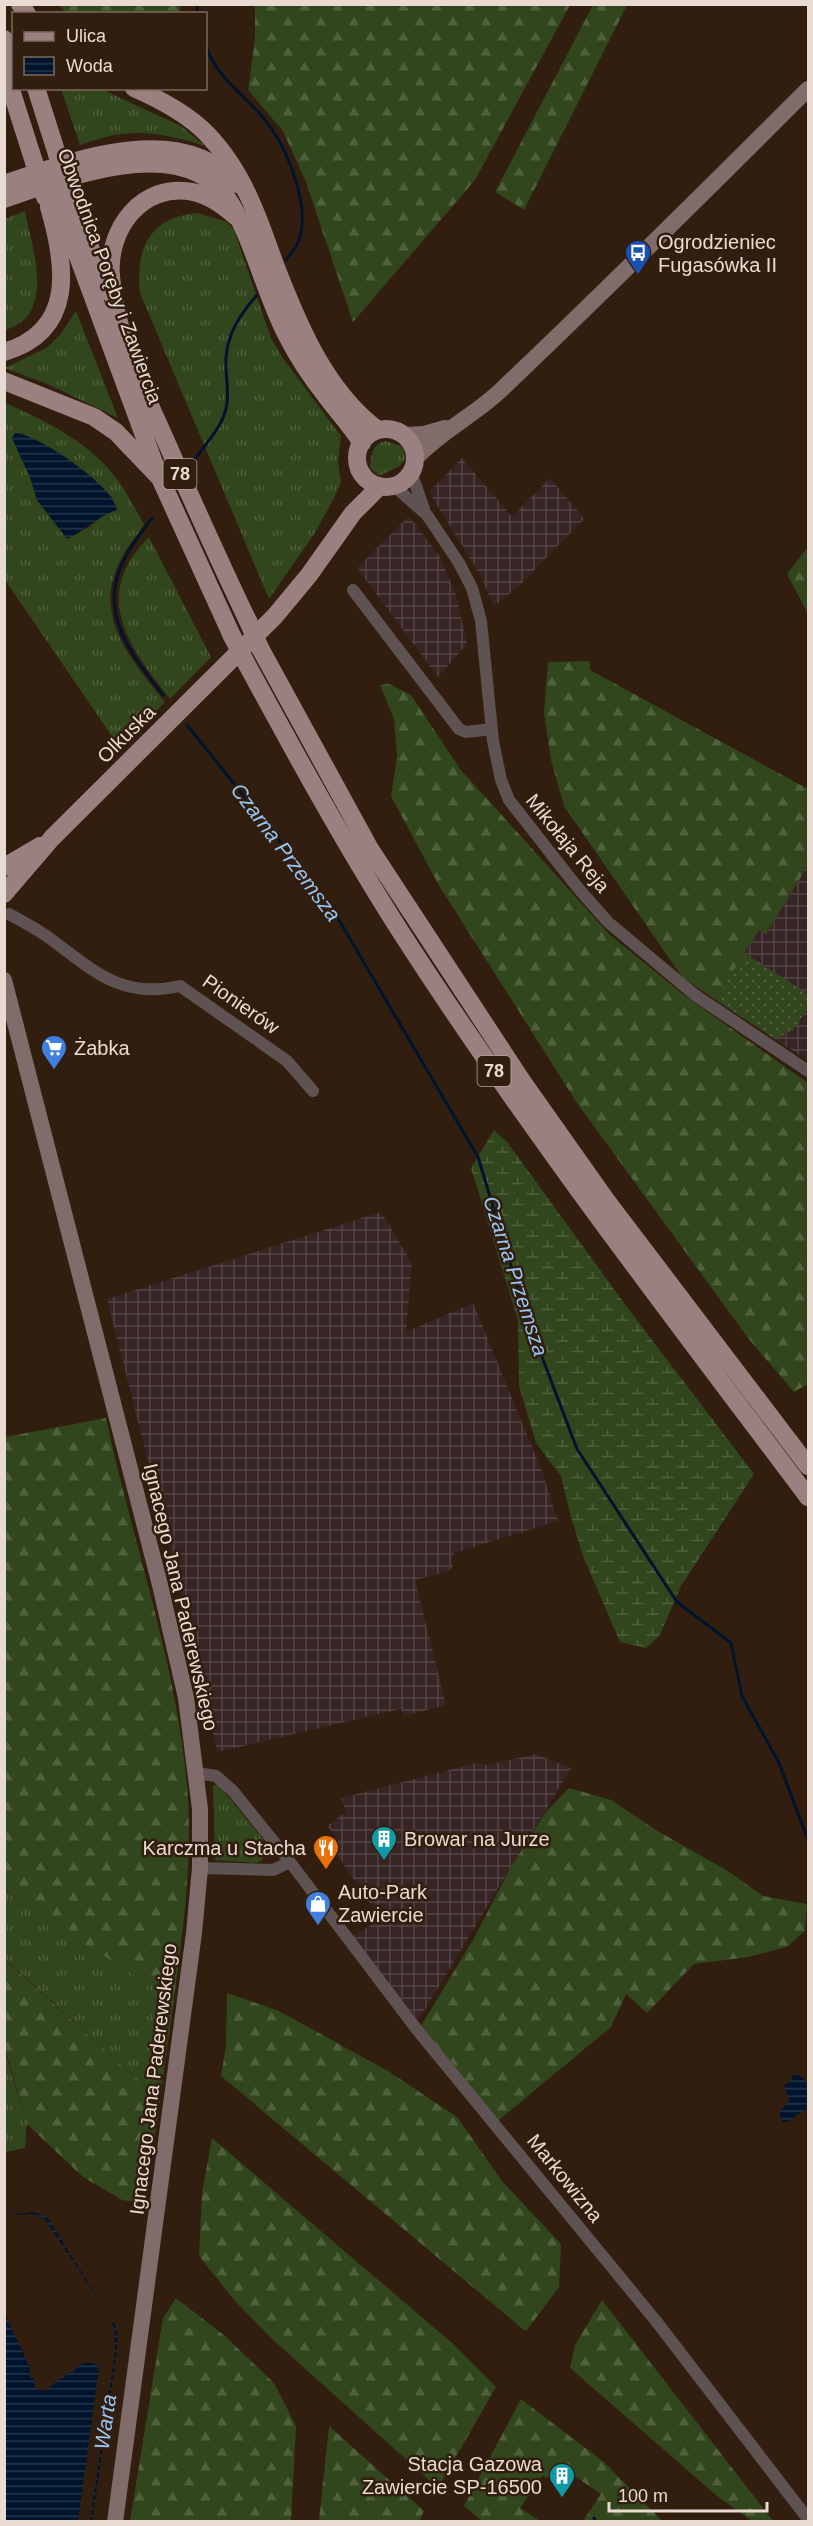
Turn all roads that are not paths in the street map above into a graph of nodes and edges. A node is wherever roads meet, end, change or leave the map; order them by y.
1 (4, 39) edge
2 (12, 63) edge
3 (4, 68) edge
4 (12, 86) edge
5 (808, 89) edge
6 (14, 90) edge
7 (21, 90) edge
8 (36, 90) edge
9 (138, 90) edge
10 (45, 159) junction
11 (4, 184) edge
12 (56, 194) junction
13 (4, 199) edge
14 (253, 207) junction
15 (240, 220) junction
16 (118, 324) junction
17 (4, 352) edge
18 (4, 381) edge
19 (454, 425) junction
20 (378, 430) junction
21 (404, 435) junction
22 (362, 443) junction
23 (413, 465) junction
24 (362, 474) junction
25 (160, 478) junction
26 (387, 486) junction
27 (427, 515) junction
28 (341, 529) junction
29 (353, 590) dead end
30 (255, 625) junction
31 (238, 661) junction
32 (492, 729) junction
33 (52, 838) junction
34 (5, 866) edge
35 (4, 894) edge
36 (9, 914) dead end
37 (4, 980) edge
38 (808, 1071) edge
39 (313, 1091) dead end
40 (808, 1466) edge
41 (805, 1492) edge
42 (197, 1773) junction
43 (290, 1862) junction
44 (200, 1868) junction
45 (808, 2519) edge
46 (115, 2522) edge

1 - 2 main road
3 - 4 main road
5 - 19 main road
6 - 10 main road
7 - 10 main road, Obwodnica Poręby i Zawiercia / 78
8 - 10 main road, Obwodnica Poręby i Zawiercia / 78
9 - 14 main road
10 - 12 main road, Obwodnica Poręby i Zawiercia / 78, bridge
10 - 12 main road, bridge
11 - 14 main road
12 - 16 main road, Obwodnica Poręby i Zawiercia / 78
12 - 17 main road
12 - 25 main road, Obwodnica Poręby i Zawiercia / 78
13 - 15 main road
14 - 20 main road
15 - 16 main road
15 - 22 main road
16 - 30 main road, 78
18 - 25 main road
19 - 21 main road
19 - 23 main road
20 - 21 main road
20 - 22 main road
21 - 23 main road
22 - 24 main road
23 - 26 main road
23 - 27 street, Mikołaja Reja
24 - 26 main road
24 - 28 main road
25 - 31 main road, 78, bridge
26 - 27 street, Mikołaja Reja
26 - 28 main road
27 - 32 street, Mikołaja Reja
28 - 30 main road, Olkuska
29 - 32 street
30 - 31 main road, Olkuska
30 - 40 main road, 78, bridge
31 - 33 main road, Olkuska
31 - 41 main road, 78
32 - 38 street, Mikołaja Reja
33 - 34 main road, Olkuska
33 - 35 main road, Olkuska
36 - 39 street, Pionierów
37 - 42 main road, Ignacego Jana Paderewskiego
42 - 43 street, Markowizna
42 - 44 main road, Ignacego Jana Paderewskiego
43 - 44 street
43 - 45 street, Markowizna
44 - 46 main road, Ignacego Jana Paderewskiego

